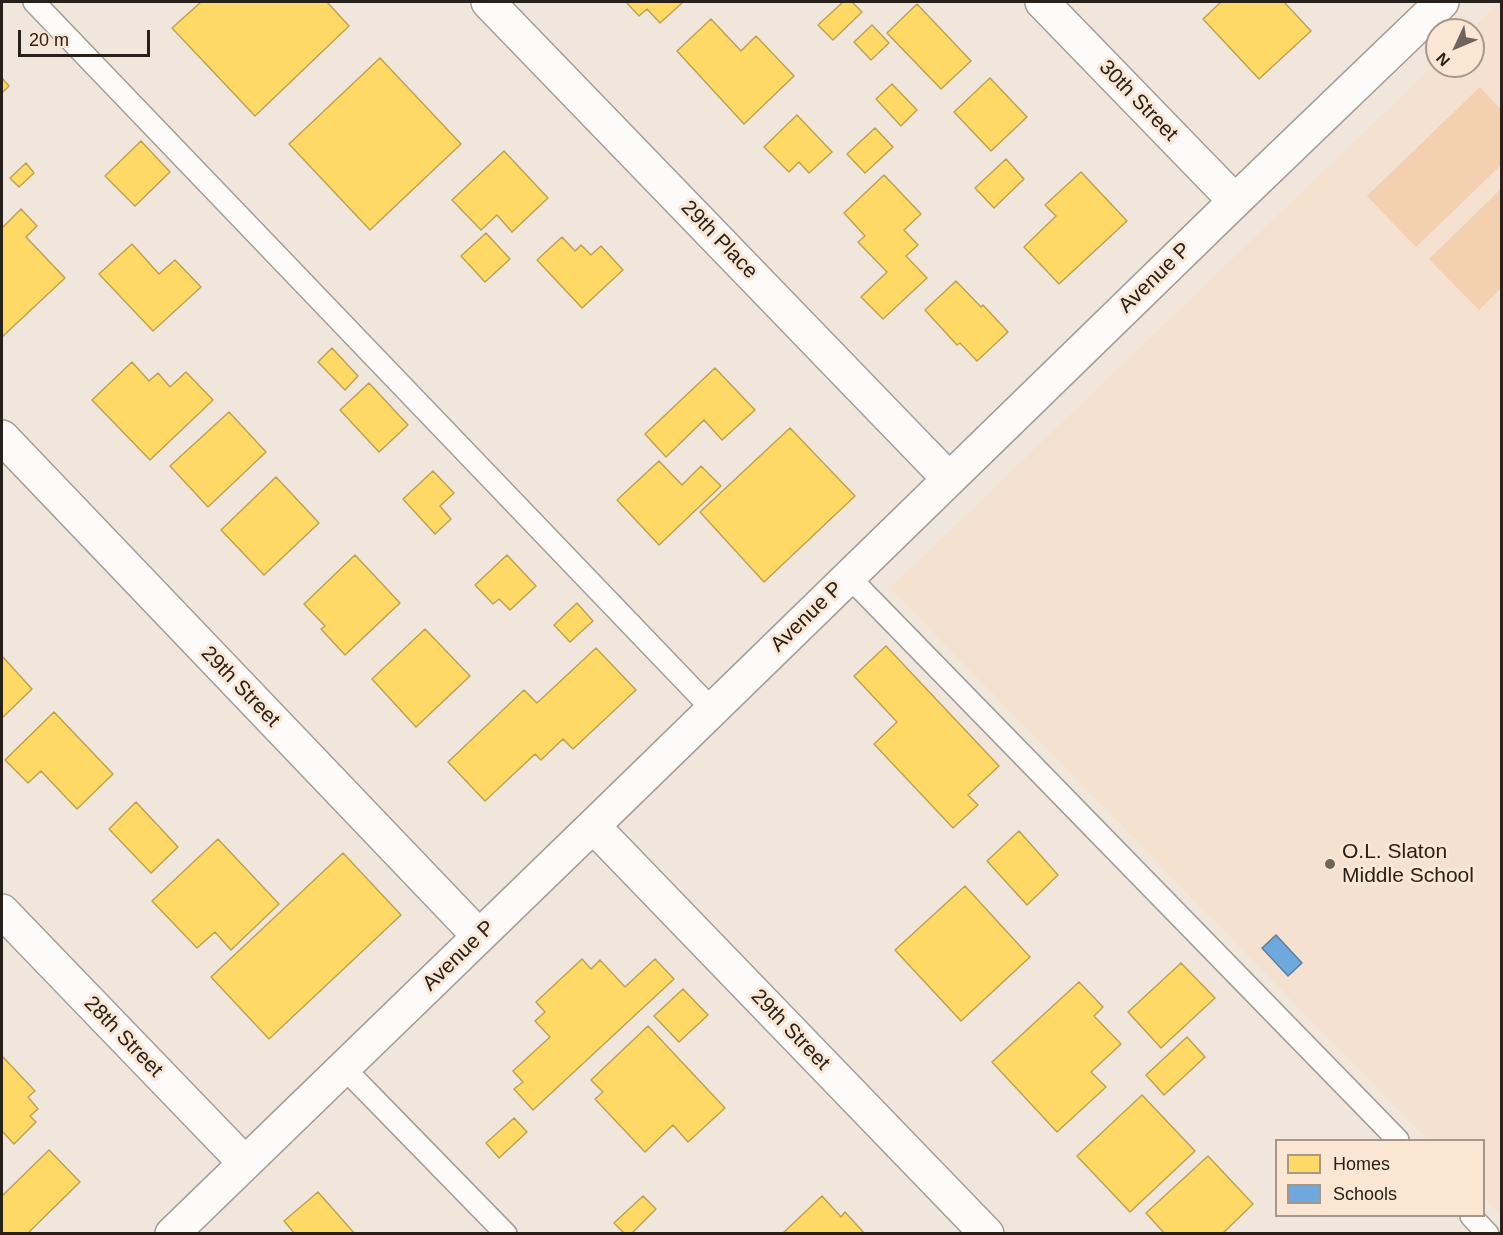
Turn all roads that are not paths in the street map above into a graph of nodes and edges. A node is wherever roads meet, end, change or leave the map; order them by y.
1 (34, 2) edge
2 (489, 2) edge
3 (1042, 2) edge
4 (1442, 2) edge
5 (1235, 201) junction
6 (2, 437) edge
7 (949, 479) junction
8 (849, 576) junction
9 (712, 709) junction
10 (593, 826) junction
11 (2, 911) edge
12 (479, 936) junction
13 (343, 1067) junction
14 (1397, 1139) edge
15 (245, 1163) junction
16 (1472, 1217) edge
17 (172, 1233) edge
18 (506, 1233) edge
19 (987, 1233) edge
20 (1488, 1233) edge

1 - 9 lane
2 - 7 street, 29th Place
3 - 5 street, 30th Street
4 - 5 street, Avenue P
5 - 7 street, Avenue P
6 - 12 street, 29th Street
7 - 8 street, Avenue P
8 - 9 street, Avenue P
8 - 14 lane
9 - 10 street, Avenue P
10 - 12 street, Avenue P
10 - 19 street, 29th Street
11 - 15 street, 28th Street
12 - 13 street, Avenue P
13 - 15 street, Avenue P
13 - 18 lane
15 - 17 street, Avenue P
16 - 20 lane

